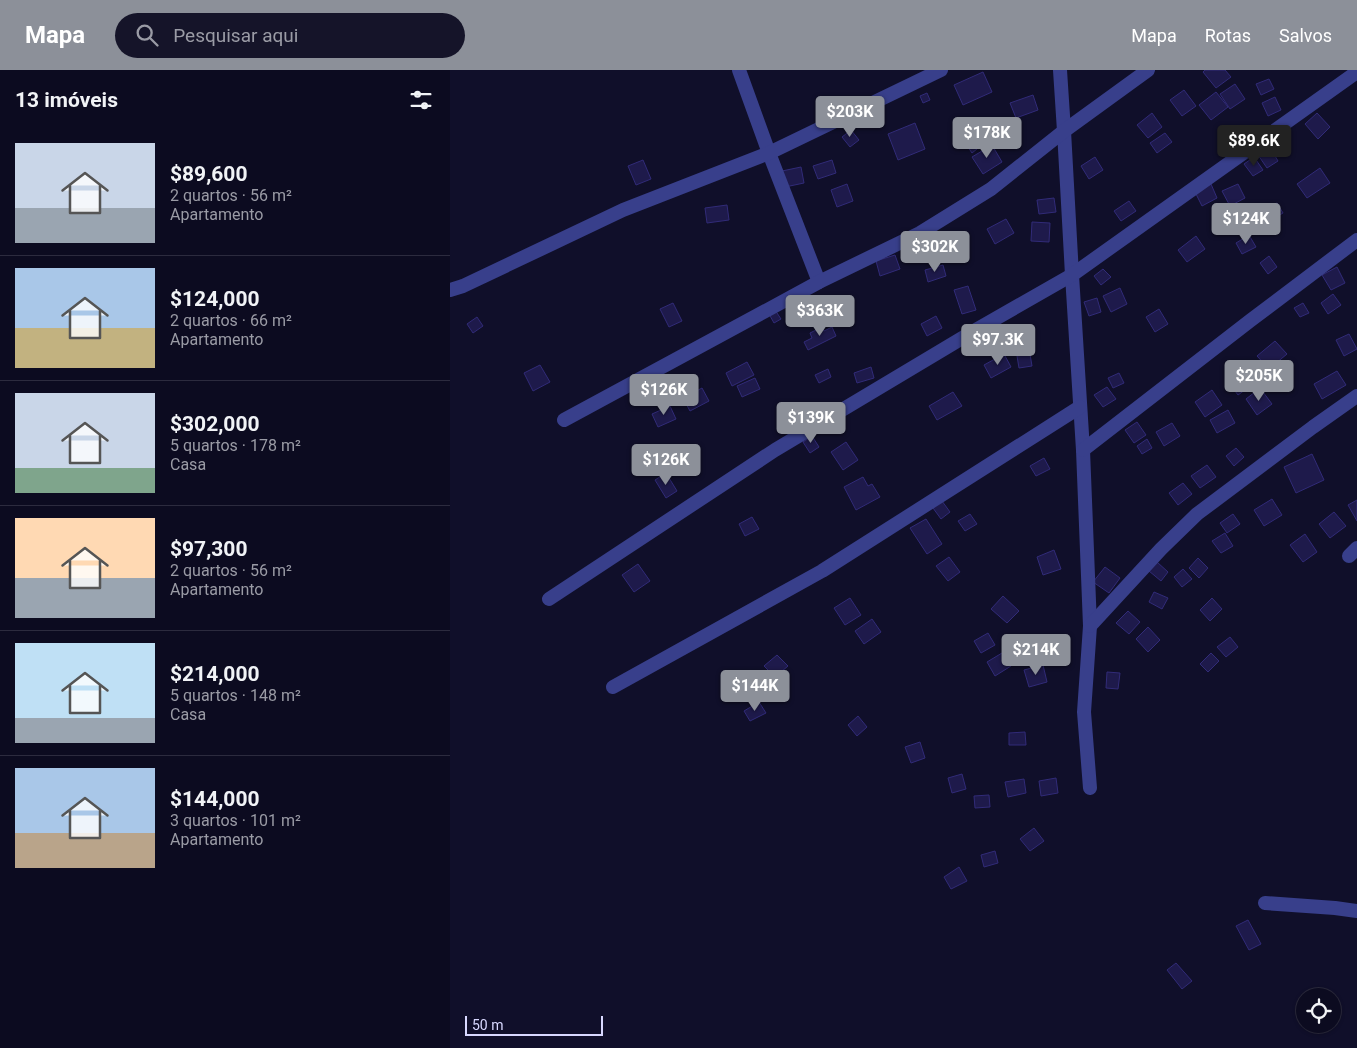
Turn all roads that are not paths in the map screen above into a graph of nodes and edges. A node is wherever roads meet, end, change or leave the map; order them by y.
1 (739, 70) edge
2 (941, 70) edge
3 (1060, 70) edge
4 (1148, 70) edge
5 (1357, 72) edge
6 (1064, 131) junction
7 (768, 153) junction
8 (1357, 240) edge
9 (1072, 275) junction
10 (819, 282) junction
11 (450, 290) edge
12 (1357, 396) edge
13 (1080, 407) junction
14 (564, 420) dead end
15 (1083, 450) junction
16 (549, 599) dead end
17 (1090, 626) junction
18 (613, 687) dead end
19 (1090, 788) dead end
20 (1265, 903) dead end
21 (1357, 910) edge

1 - 7 street
2 - 7 street
3 - 6 street
4 - 6 street
5 - 9 street
6 - 9 street
6 - 10 street
7 - 10 street
7 - 11 street
8 - 15 street
9 - 13 street
9 - 16 street
10 - 14 street
12 - 17 street
13 - 15 street
13 - 18 street
15 - 17 street
17 - 19 street
20 - 21 street

